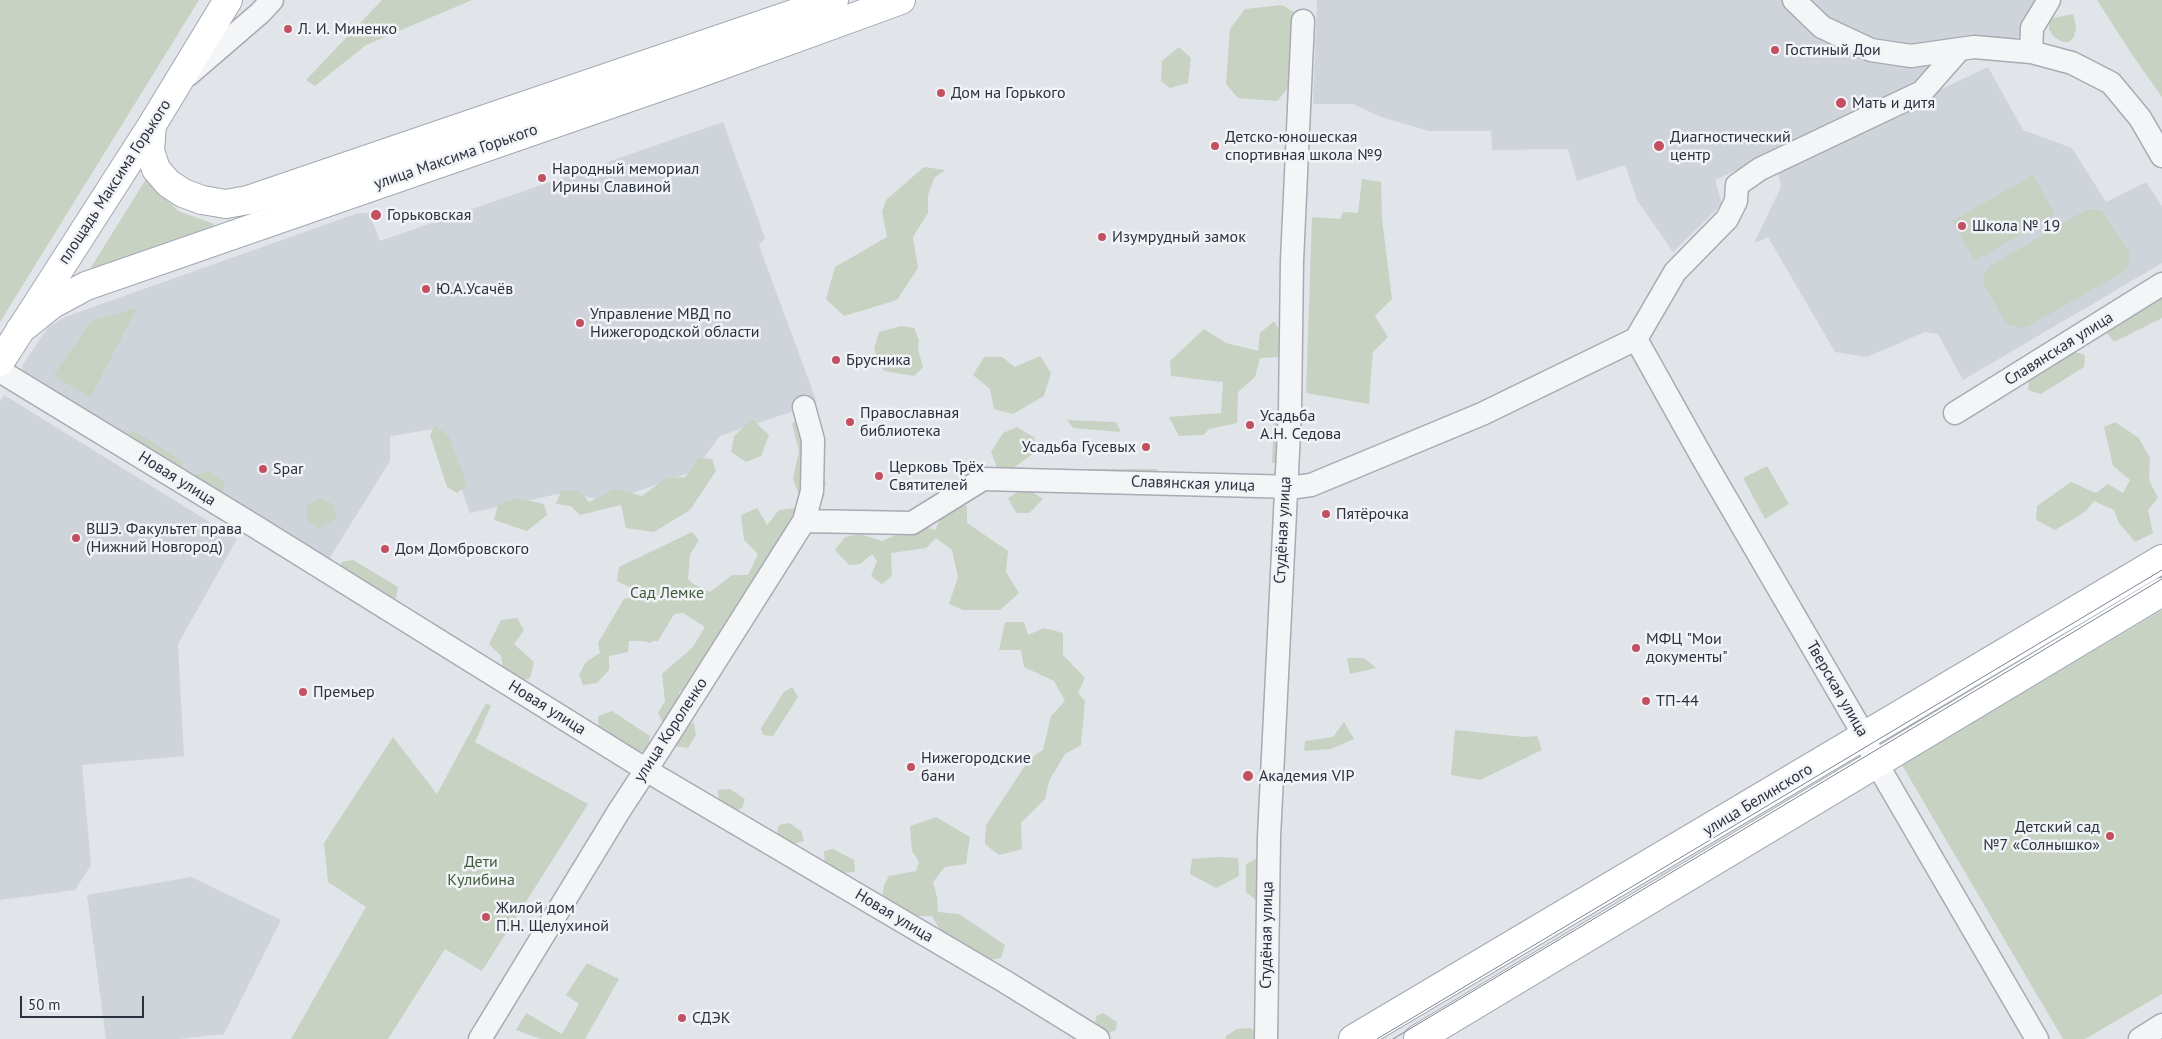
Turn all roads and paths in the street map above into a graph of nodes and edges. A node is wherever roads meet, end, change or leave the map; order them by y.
1 (228, 0) edge
2 (272, 0) edge
3 (834, 0) edge
4 (901, 0) edge
5 (1794, 0) edge
6 (2049, 0) edge
7 (1304, 21) dead end
8 (1959, 50) junction
9 (2031, 52) junction
10 (176, 86) junction
11 (152, 125) junction
12 (2162, 156) edge
13 (2162, 284) edge
14 (20, 330) junction
15 (1636, 339) junction
16 (0, 362) edge
17 (0, 371) edge
18 (804, 408) dead end
19 (1955, 413) dead end
20 (1285, 486) junction
21 (804, 521) junction
22 (2162, 560) edge
23 (2162, 592) edge
24 (1864, 737) junction
25 (1877, 764) junction
26 (646, 769) junction
27 (2162, 1025) edge
28 (480, 1039) edge
29 (1098, 1039) edge
30 (1266, 1039) edge
31 (1353, 1039) edge
32 (1418, 1039) edge
33 (2037, 1039) edge
34 (2140, 1039) edge

1 - 10 main road, площадь Максима Горького
2 - 10 street
3 - 11 main road, улица Максима Горького
4 - 14 main road, улица Максима Горького
5 - 8 street
6 - 9 street
7 - 20 street, Студёная улица
8 - 9 street
8 - 15 street
9 - 12 street
10 - 11 main road, площадь Максима Горького
11 - 14 main road, площадь Максима Горького
13 - 19 street, Славянская улица
14 - 16 main road, площадь Максима Горького
15 - 20 street, Славянская улица
15 - 24 street, Тверская улица
17 - 26 street, Новая улица
18 - 21 street, улица Короленко
20 - 21 street, Славянская улица
20 - 30 street, Студёная улица
21 - 26 street, улица Короленко
22 - 24 main road, улица Белинского
23 - 25 main road, улица Белинского
24 - 25 street, Тверская улица
24 - 31 main road, улица Белинского
25 - 32 main road, улица Белинского
25 - 33 street, Тверская улица
26 - 28 street, улица Короленко
26 - 29 street, Новая улица
27 - 34 street

